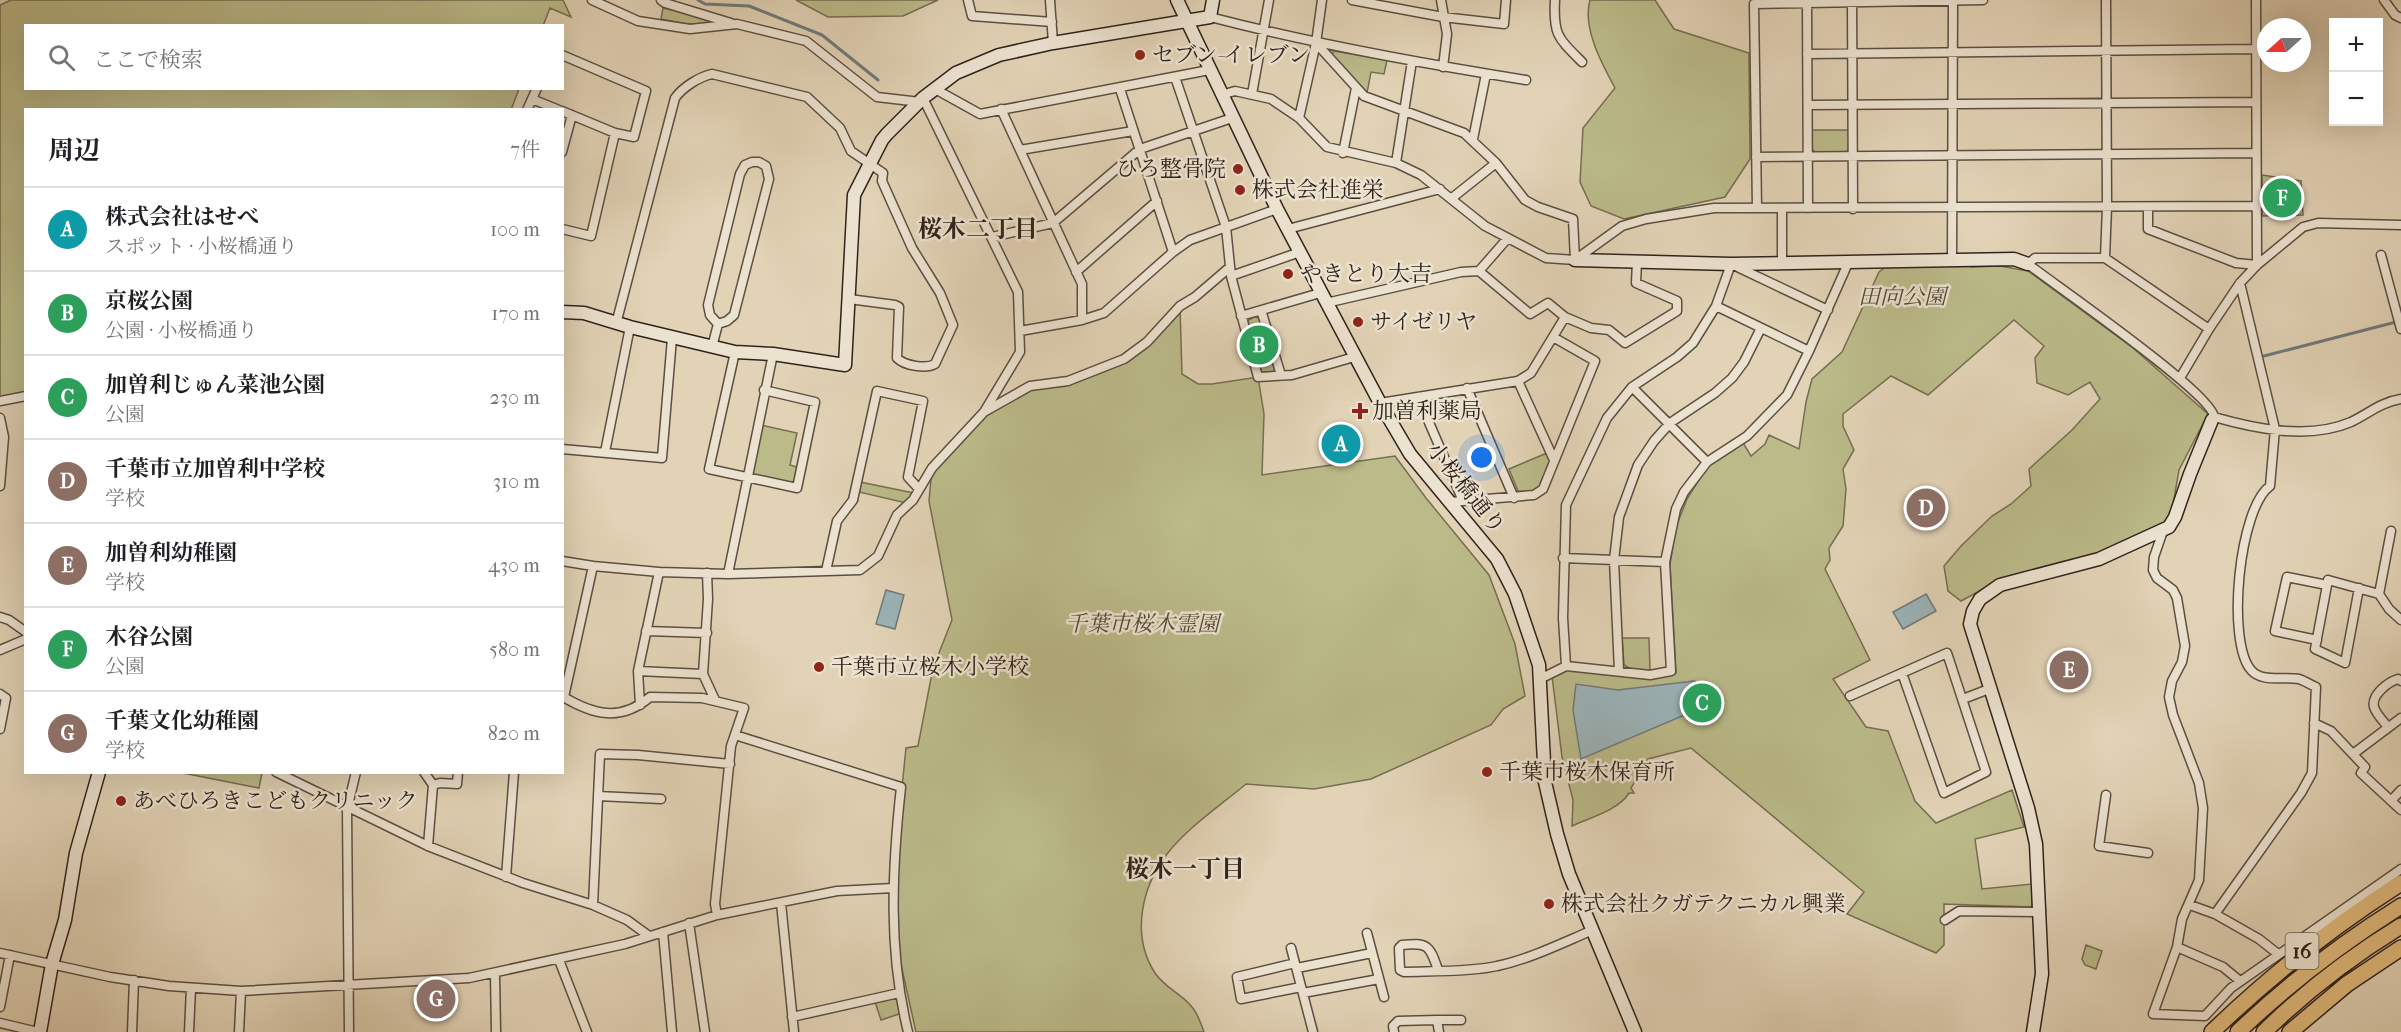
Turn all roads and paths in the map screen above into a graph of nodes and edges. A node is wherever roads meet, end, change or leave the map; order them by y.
1 (592, 0) edge
2 (661, 0) edge
3 (968, 0) edge
4 (1050, 0) edge
5 (1177, 0) edge
6 (1213, 0) edge
7 (1269, 0) edge
8 (1322, 0) edge
9 (1352, 0) edge
10 (1442, 0) edge
11 (1506, 0) edge
12 (1555, 0) edge
13 (1953, 0) edge
14 (1983, 0) edge
15 (2106, 0) edge
16 (2256, 0) edge
17 (2384, 0) edge
18 (1852, 1) edge
19 (1807, 3) junction
20 (1210, 17) junction
21 (1443, 17) junction
22 (2401, 18) edge
23 (1186, 21) junction
24 (1052, 22) junction
25 (737, 24) junction
26 (1264, 31) junction
27 (1053, 43) junction
28 (1316, 43) junction
29 (2256, 49) junction
30 (2106, 51) junction
31 (1953, 52) junction
32 (1852, 53) junction
33 (1808, 54) junction
34 (564, 57) edge
35 (1412, 61) junction
36 (1582, 62) dead end
37 (1443, 68) junction
38 (1209, 70) junction
39 (1486, 74) junction
40 (1175, 77) junction
41 (1526, 80) dead end
42 (1356, 88) junction
43 (935, 89) junction
44 (1120, 89) junction
45 (536, 90) edge
46 (1252, 94) junction
47 (1221, 95) junction
48 (532, 99) junction
49 (922, 100) junction
50 (2255, 102) junction
51 (1953, 103) junction
52 (2106, 103) junction
53 (1853, 104) junction
54 (1808, 105) junction
55 (528, 108) edge
56 (556, 108) edge
57 (1001, 110) junction
58 (1404, 110) junction
59 (564, 111) edge
60 (572, 115) junction
61 (1232, 118) junction
62 (1299, 118) junction
63 (1133, 130) junction
64 (1193, 132) junction
65 (615, 133) junction
66 (1473, 140) junction
67 (564, 145) edge
68 (1140, 149) junction
69 (1020, 150) junction
70 (1343, 153) junction
71 (2256, 153) junction
72 (2107, 154) junction
73 (1954, 155) junction
74 (1808, 156) junction
75 (1853, 156) junction
76 (1756, 157) junction
77 (1396, 163) junction
78 (1496, 163) junction
79 (868, 165) junction
80 (1440, 189) junction
81 (1452, 198) junction
82 (1158, 201) junction
83 (2257, 206) junction
84 (2107, 207) junction
85 (2148, 207) junction
86 (1757, 208) junction
87 (1782, 208) junction
88 (1808, 208) junction
89 (1953, 208) junction
90 (1277, 209) junction
91 (1854, 209) junction
92 (1053, 223) junction
93 (2401, 225) edge
94 (1226, 227) junction
95 (564, 229) edge
96 (1288, 229) junction
97 (992, 237) junction
98 (1507, 239) junction
99 (1173, 252) junction
100 (1300, 252) junction
101 (2381, 255) dead end
102 (2105, 258) junction
103 (1953, 259) junction
104 (1575, 260) junction
105 (1849, 261) junction
106 (1636, 262) junction
107 (1782, 262) junction
108 (1731, 264) junction
109 (2028, 264) junction
110 (2257, 265) junction
111 (1479, 271) junction
112 (1076, 272) junction
113 (1230, 272) junction
114 (2240, 283) junction
115 (1323, 298) junction
116 (849, 299) junction
117 (1716, 306) junction
118 (1261, 310) junction
119 (1828, 310) junction
120 (564, 312) edge
121 (1241, 316) junction
122 (1566, 316) junction
123 (1082, 320) junction
124 (616, 324) junction
125 (718, 324) junction
126 (630, 327) junction
127 (1761, 328) junction
128 (2209, 329) junction
129 (2401, 329) edge
130 (1020, 331) junction
131 (1553, 337) junction
132 (672, 338) junction
133 (712, 347) junction
134 (1809, 351) junction
135 (735, 352) junction
136 (773, 354) junction
137 (1354, 357) junction
138 (1281, 375) junction
139 (2180, 378) junction
140 (1518, 381) junction
141 (1632, 387) junction
142 (1467, 388) junction
143 (764, 390) junction
144 (24, 396) edge
145 (1418, 397) junction
146 (2401, 399) edge
147 (0, 402) edge
148 (1380, 404) junction
149 (984, 412) junction
150 (0, 418) edge
151 (2213, 419) junction
152 (1670, 423) junction
153 (2275, 429) junction
154 (564, 449) edge
155 (605, 452) junction
156 (1554, 460) junction
157 (1707, 462) junction
158 (746, 477) junction
159 (0, 486) edge
160 (919, 489) junction
161 (1514, 498) junction
162 (1456, 501) junction
163 (2163, 531) junction
164 (2391, 531) dead end
165 (1563, 558) junction
166 (1614, 560) junction
167 (564, 561) edge
168 (1665, 562) junction
169 (593, 567) junction
170 (826, 571) junction
171 (659, 572) junction
172 (707, 573) junction
173 (728, 574) junction
174 (2327, 585) junction
175 (2359, 588) junction
176 (2379, 594) junction
177 (0, 617) edge
178 (2401, 620) edge
179 (24, 631) edge
180 (645, 631) junction
181 (707, 633) junction
182 (24, 640) edge
183 (2317, 640) junction
184 (0, 650) edge
185 (1566, 666) junction
186 (1619, 670) junction
187 (638, 671) junction
188 (1902, 673) junction
189 (703, 674) junction
190 (1540, 679) junction
191 (2401, 681) edge
192 (1989, 689) junction
193 (564, 693) edge
194 (0, 694) edge
195 (1850, 696) dead end
196 (564, 698) edge
197 (1963, 699) junction
198 (715, 700) junction
199 (640, 705) junction
200 (2401, 718) edge
201 (2314, 723) junction
202 (2388, 727) junction
203 (0, 729) edge
204 (735, 735) junction
205 (2353, 754) junction
206 (730, 764) junction
207 (98, 774) edge
208 (281, 774) edge
209 (356, 774) edge
210 (425, 774) edge
211 (458, 774) edge
212 (514, 774) edge
213 (433, 785) junction
214 (2401, 790) edge
215 (2106, 795) dead end
216 (598, 796) junction
217 (661, 799) dead end
218 (2391, 801) junction
219 (347, 809) junction
220 (2401, 810) edge
221 (428, 846) junction
222 (2148, 853) dead end
223 (2401, 869) edge
224 (506, 877) junction
225 (2401, 883) edge
226 (893, 888) junction
227 (781, 903) junction
228 (2190, 904) junction
229 (593, 905) junction
230 (2401, 906) edge
231 (2041, 912) junction
232 (717, 915) junction
233 (2215, 915) junction
234 (1945, 920) dead end
235 (689, 923) junction
236 (2401, 926) edge
237 (1593, 930) junction
238 (663, 932) junction
239 (1367, 933) dead end
240 (649, 936) junction
241 (2177, 946) junction
242 (1291, 948) dead end
243 (2401, 948) edge
244 (0, 953) edge
245 (1372, 953) junction
246 (2278, 954) junction
247 (10, 955) junction
248 (559, 960) junction
249 (52, 964) junction
250 (1296, 966) junction
251 (1438, 970) junction
252 (495, 974) junction
253 (1379, 979) junction
254 (134, 980) junction
255 (2240, 981) junction
256 (348, 985) junction
257 (191, 988) junction
258 (1302, 990) junction
259 (241, 991) junction
260 (899, 993) junction
261 (1384, 997) dead end
262 (0, 1007) edge
263 (792, 1017) junction
264 (1437, 1020) junction
265 (1461, 1020) dead end
266 (0, 1023) edge
267 (39, 1032) edge
268 (132, 1032) edge
269 (189, 1032) edge
270 (239, 1032) edge
271 (349, 1032) edge
272 (496, 1032) edge
273 (587, 1032) edge
274 (672, 1032) edge
275 (705, 1032) edge
276 (794, 1032) edge
277 (908, 1032) edge
278 (1312, 1032) edge
279 (1394, 1032) edge
280 (1439, 1032) edge
281 (1633, 1032) edge
282 (2033, 1032) edge
283 (2212, 1032) edge
284 (2238, 1032) edge
285 (2264, 1032) edge
286 (2290, 1032) edge

1 - 25 street
2 - 25 street
3 - 24 street
4 - 24 street
5 - 23 street, 小桜橋通り
6 - 20 street
7 - 26 street
8 - 28 street
9 - 21 street
10 - 21 street
11 - 21 street
12 - 36 street
13 - 14 street
13 - 18 street
13 - 31 street
15 - 30 street
16 - 29 street
17 - 22 street
18 - 19 street
18 - 32 street
19 - 33 street
19 - 76 street
20 - 23 street
20 - 26 street
21 - 37 street
23 - 27 street
23 - 38 street, 小桜橋通り
24 - 27 street
25 - 49 street
26 - 28 street
26 - 46 street
27 - 43 street
28 - 35 street
28 - 42 street
28 - 62 street
29 - 30 street
29 - 50 street
30 - 31 street
30 - 52 street
31 - 32 street
31 - 51 street
32 - 33 street
32 - 53 street
33 - 54 street
34 - 65 street
35 - 37 street
35 - 58 street
37 - 39 street
38 - 40 street
38 - 47 street, 小桜橋通り
39 - 41 street
39 - 66 street
40 - 44 street
40 - 64 street
42 - 58 street
42 - 70 street
43 - 49 street
43 - 57 street
44 - 57 street
44 - 63 street
45 - 48 street
46 - 47 street
46 - 62 street
47 - 61 street, 小桜橋通り
48 - 55 street
48 - 56 street
49 - 79 street
49 - 97 street
50 - 52 street
50 - 71 street
51 - 52 street
51 - 53 street
51 - 73 street
52 - 72 street
53 - 54 street
53 - 75 street
54 - 74 street
57 - 69 street
58 - 66 street
58 - 77 street
59 - 60 street
60 - 65 street
60 - 67 street
61 - 64 street
61 - 90 street, 小桜橋通り
62 - 70 street
63 - 68 street
63 - 69 street
64 - 68 street
64 - 94 street
65 - 95 street
66 - 78 street
68 - 82 street
68 - 92 street
69 - 92 street
70 - 77 street
71 - 72 street
71 - 83 street
72 - 73 street
72 - 84 street
73 - 75 street
73 - 89 street
74 - 75 street
74 - 76 street
74 - 88 street
75 - 91 street
76 - 86 street
77 - 80 street
78 - 81 street
78 - 104 street
79 - 116 street
79 - 116 street
79 - 124 street
80 - 81 street
80 - 96 street
81 - 98 street
82 - 99 street
82 - 112 street
83 - 85 street
83 - 110 street
84 - 85 street
84 - 89 street
84 - 102 street
85 - 110 street
86 - 87 street
86 - 104 street
87 - 88 street
87 - 107 street
88 - 91 street
89 - 91 street
89 - 103 street
90 - 94 street
90 - 96 street, 小桜橋通り
92 - 97 street
92 - 112 street
93 - 110 street
94 - 99 street
94 - 113 street
96 - 100 street, 小桜橋通り
97 - 130 street
98 - 104 street
98 - 111 street
99 - 123 street
100 - 113 street
100 - 115 street, 小桜橋通り
101 - 129 street
102 - 109 street
102 - 128 street
103 - 105 street
103 - 109 street
104 - 106 street
105 - 107 street
105 - 119 street
106 - 108 street
106 - 122 street
107 - 108 street
108 - 117 street
108 - 119 street
109 - 139 street
110 - 114 street
111 - 115 street
111 - 122 street
112 - 123 street
113 - 121 street
113 - 149 street
114 - 128 street
114 - 153 street
115 - 118 street
115 - 137 street, 小桜橋通り
116 - 136 street
117 - 127 street
117 - 141 street
118 - 121 street
118 - 138 street
119 - 134 street
120 - 124 street
121 - 138 street
122 - 131 street
123 - 130 street
124 - 126 street
125 - 125 street
125 - 133 street
126 - 132 street
126 - 155 street
127 - 134 street
127 - 152 street
128 - 139 street
130 - 149 street
131 - 140 street
131 - 156 street
132 - 133 street
132 - 155 street
133 - 135 street
134 - 157 street
135 - 136 street
135 - 158 street
136 - 143 street
137 - 138 street
137 - 148 street, 小桜橋通り
139 - 151 street
140 - 142 street
140 - 156 street
141 - 152 street
141 - 165 street
142 - 145 street
142 - 161 street
143 - 158 street
143 - 158 street
144 - 147 street
145 - 148 street
145 - 162 street
146 - 153 street
148 - 162 street, 小桜橋通り
149 - 160 street
150 - 159 street
151 - 153 street
151 - 163 street
152 - 157 street
152 - 166 street
153 - 201 street
154 - 155 street
156 - 161 street
157 - 168 street
158 - 173 street
160 - 170 street
160 - 170 street
161 - 162 street
162 - 190 street, 小桜橋通り
163 - 192 street
163 - 228 street
164 - 176 street
165 - 166 street
165 - 185 street
166 - 168 street
166 - 186 street
167 - 169 street
168 - 186 street
169 - 171 street
169 - 193 street
170 - 173 street
171 - 172 street
171 - 180 street
172 - 173 street
172 - 181 street
174 - 175 street
174 - 183 street
174 - 183 street
175 - 176 street
175 - 183 street
176 - 178 street
177 - 179 street
180 - 181 street
180 - 187 street
181 - 189 street
182 - 184 street
185 - 186 street
185 - 190 street
187 - 189 street
187 - 199 street
188 - 195 street
188 - 197 street
188 - 197 street
189 - 198 street
190 - 237 street, 小桜橋通り
191 - 202 street
192 - 197 street
192 - 231 street
194 - 203 street
196 - 199 street
198 - 199 street
198 - 204 street
200 - 202 street
201 - 205 street
201 - 233 street
202 - 205 street
204 - 206 street
204 - 226 street
205 - 218 street
206 - 216 street
206 - 232 street
207 - 249 street
208 - 219 street
209 - 219 street
210 - 213 street
211 - 213 street
212 - 224 street
213 - 221 street
214 - 218 street
215 - 222 street
216 - 217 street
216 - 229 street
218 - 220 street
219 - 221 street
219 - 256 street
221 - 224 street
223 - 246 street
224 - 229 street
225 - 283 highway, 16
226 - 227 street
226 - 260 street
227 - 232 street
227 - 263 street
228 - 233 street
228 - 241 street
229 - 240 street
230 - 284 highway
231 - 234 street
231 - 282 street
232 - 235 street
233 - 246 street
235 - 238 street
235 - 275 street
236 - 285 highway
237 - 251 street
237 - 281 street, 小桜橋通り
238 - 240 street
238 - 274 street
239 - 245 street
240 - 248 street
241 - 255 street
241 - 255 street
242 - 250 street
243 - 286 highway, 16
244 - 247 street
245 - 250 street
245 - 253 street
246 - 255 street
247 - 249 street
247 - 262 street
248 - 252 street
248 - 273 street
249 - 254 street
249 - 267 street
250 - 258 street
250 - 258 street
251 - 251 street
252 - 256 street
252 - 272 street
253 - 258 street
253 - 261 street
254 - 257 street
254 - 268 street
256 - 259 street
256 - 271 street
257 - 259 street
257 - 269 street
258 - 278 street
259 - 270 street
260 - 263 street
260 - 277 street
263 - 276 street
264 - 265 street
264 - 279 street
264 - 280 street
266 - 267 street

